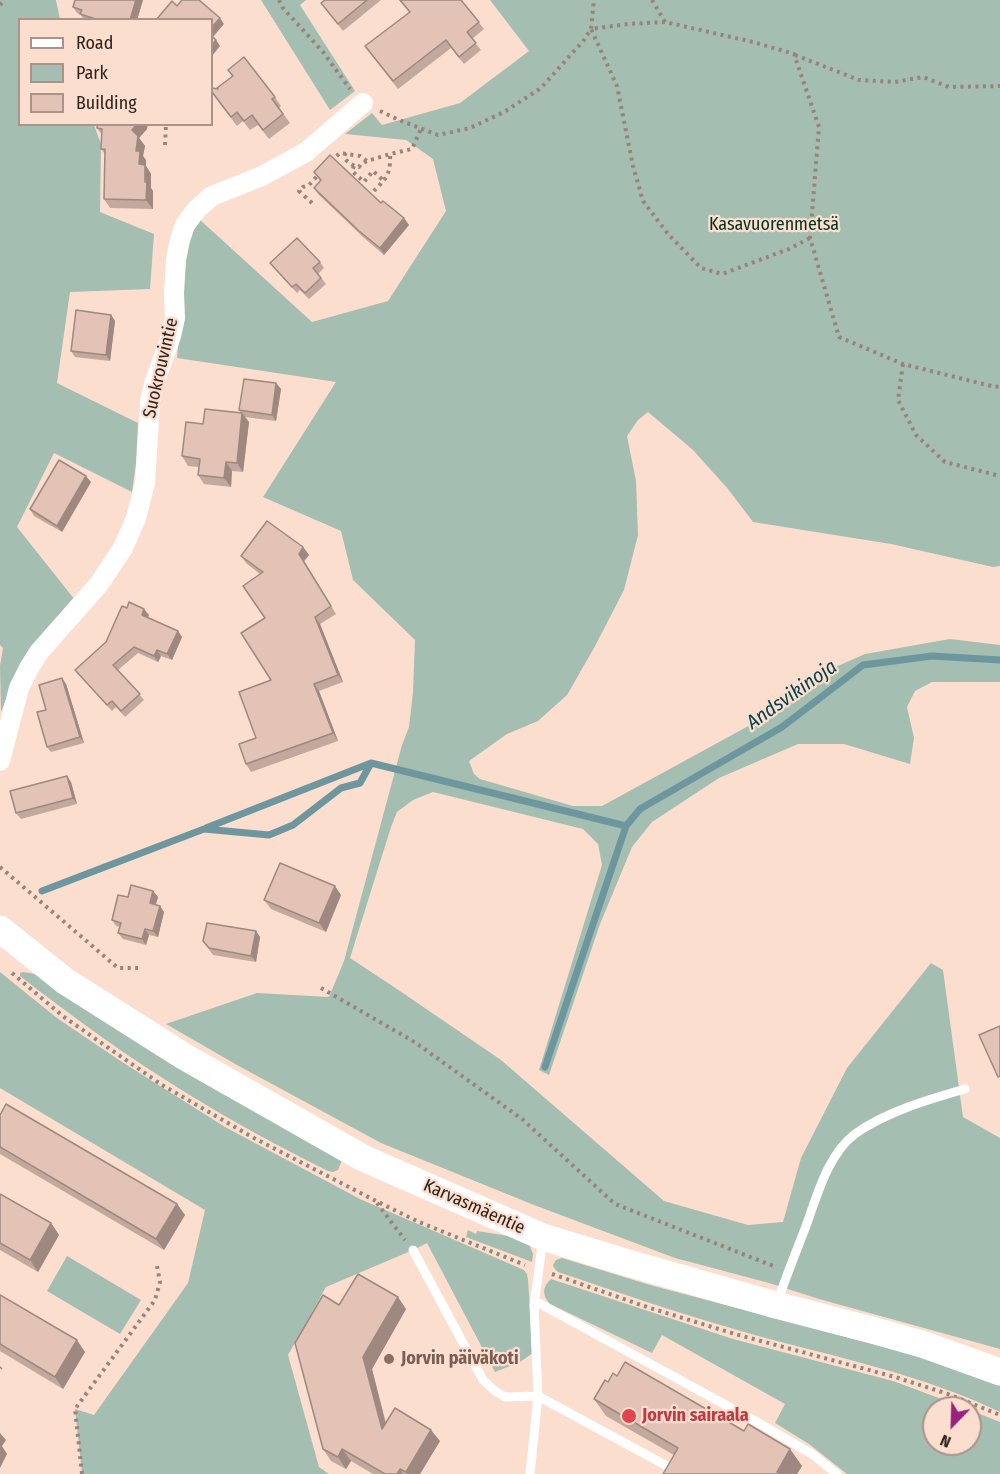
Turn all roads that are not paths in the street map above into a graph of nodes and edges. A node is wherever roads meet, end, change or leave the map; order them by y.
1 (363, 103) road end
2 (0, 761) edge
3 (0, 929) edge
4 (965, 1089) dead end
5 (543, 1237) junction
6 (413, 1250) road end
7 (535, 1301) junction
8 (776, 1305) junction
9 (1000, 1372) edge
10 (538, 1396) junction
11 (667, 1466) edge
12 (530, 1474) edge
13 (837, 1474) edge

1 - 2 street, Suokrouvintie
3 - 5 main road, Karvasmäentie
4 - 8 lane
5 - 7 lane
5 - 8 main road, Karvasmäentie
6 - 10 lane
7 - 10 lane
7 - 13 lane
8 - 9 main road, Karvasmäentie
10 - 11 lane
10 - 12 lane

